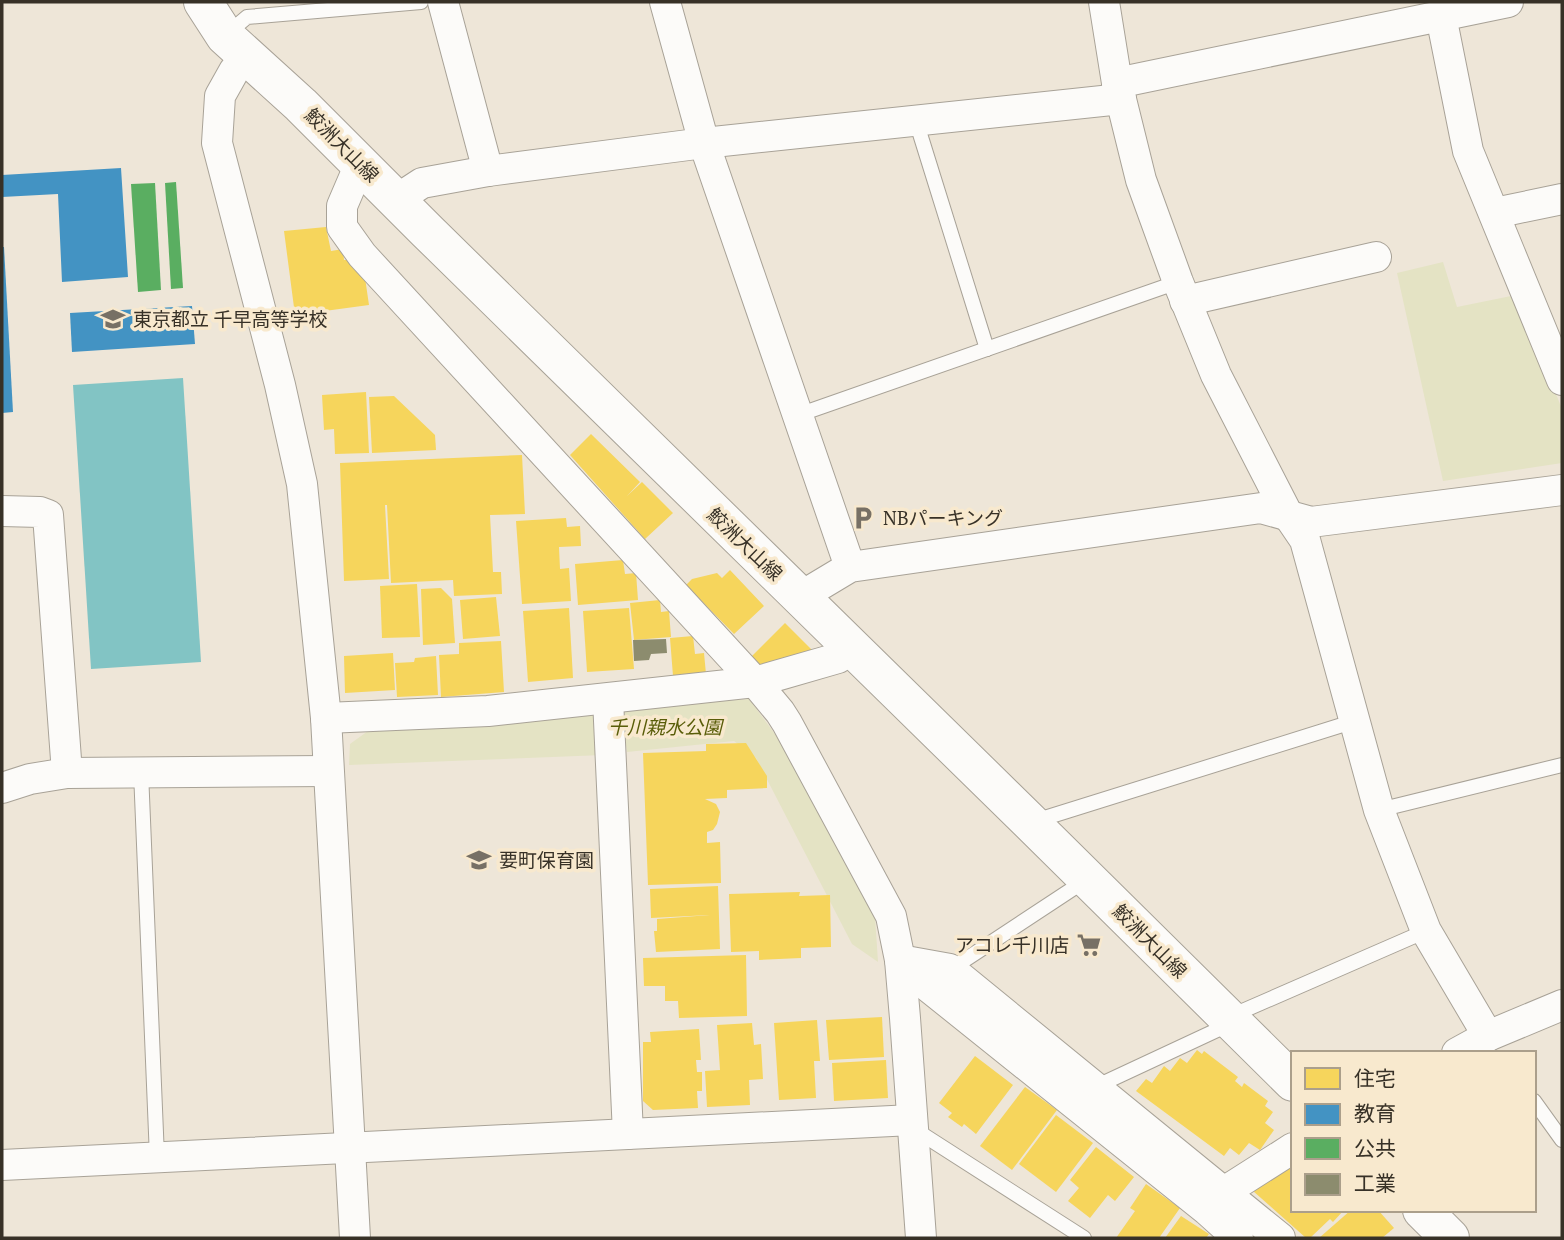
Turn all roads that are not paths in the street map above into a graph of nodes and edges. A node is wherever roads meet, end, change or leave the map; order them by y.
1 (203, 2) edge
2 (421, 2) edge
3 (443, 2) edge
4 (666, 2) edge
5 (1104, 2) edge
6 (1507, 2) edge
7 (1441, 16) junction
8 (236, 46) junction
9 (1119, 91) junction
10 (915, 121) junction
11 (704, 144) junction
12 (360, 164) junction
13 (488, 171) junction
14 (1562, 199) edge
15 (396, 200) junction
16 (1494, 213) junction
17 (1376, 257) dead end
18 (1182, 292) junction
19 (987, 349) junction
20 (1562, 380) edge
21 (798, 415) junction
22 (1562, 490) edge
23 (2, 511) edge
24 (1288, 515) junction
25 (850, 567) junction
26 (800, 597) junction
27 (852, 648) junction
28 (755, 682) junction
29 (608, 699) junction
30 (326, 718) junction
31 (1355, 721) junction
32 (1562, 765) edge
33 (328, 771) junction
34 (141, 772) junction
35 (67, 773) junction
36 (2, 788) edge
37 (1379, 810) junction
38 (1030, 822) junction
39 (1088, 879) junction
40 (1426, 931) junction
41 (900, 960) junction
42 (926, 985) junction
43 (1562, 1005) edge
44 (1230, 1020) junction
45 (1491, 1040) junction
46 (1463, 1051) edge
47 (1291, 1080) edge
48 (1095, 1087) junction
49 (1536, 1104) edge
50 (913, 1124) junction
51 (628, 1134) junction
52 (1562, 1140) edge
53 (349, 1148) junction
54 (1291, 1149) edge
55 (157, 1157) junction
56 (2, 1165) edge
57 (1224, 1192) junction
58 (1424, 1212) edge
59 (355, 1238) edge
60 (921, 1238) edge
61 (1084, 1238) edge
62 (1238, 1238) edge
63 (1280, 1238) edge
64 (1451, 1238) edge

1 - 8 main road, 鮫洲大山線
2 - 8 lane
3 - 13 street
4 - 11 street
5 - 9 street
6 - 7 street
7 - 9 street
7 - 16 street
8 - 12 main road, 鮫洲大山線
8 - 30 street
9 - 10 street
9 - 18 street
10 - 11 street
10 - 19 lane
11 - 13 street
11 - 21 street
12 - 15 main road, 鮫洲大山線
12 - 28 street
13 - 15 street
14 - 16 street
15 - 26 main road, 鮫洲大山線
16 - 20 street
17 - 18 street
18 - 19 lane
18 - 24 street
19 - 21 lane
21 - 25 street
22 - 24 street
23 - 35 street
24 - 25 street
24 - 31 street
25 - 26 street
26 - 27 main road, 鮫洲大山線
27 - 28 street
27 - 38 main road, 鮫洲大山線
28 - 29 street
28 - 41 street
29 - 30 street
29 - 51 street
30 - 33 street
31 - 37 street
31 - 38 lane
32 - 37 lane
33 - 34 street
33 - 53 street
34 - 35 street
34 - 55 lane
35 - 36 street
37 - 40 street
38 - 39 main road, 鮫洲大山線
39 - 42 lane
39 - 44 main road, 鮫洲大山線
40 - 44 lane
40 - 45 street
41 - 42 street
41 - 42 street
42 - 48 street
42 - 50 street
42 - 62 street
43 - 45 street
44 - 47 main road, 鮫洲大山線
44 - 48 lane
45 - 46 street
48 - 57 street
49 - 52 lane
50 - 51 street
50 - 60 street
50 - 61 lane
51 - 53 street
53 - 55 street
53 - 59 street
54 - 57 street
55 - 56 street
57 - 63 street
58 - 64 main road

